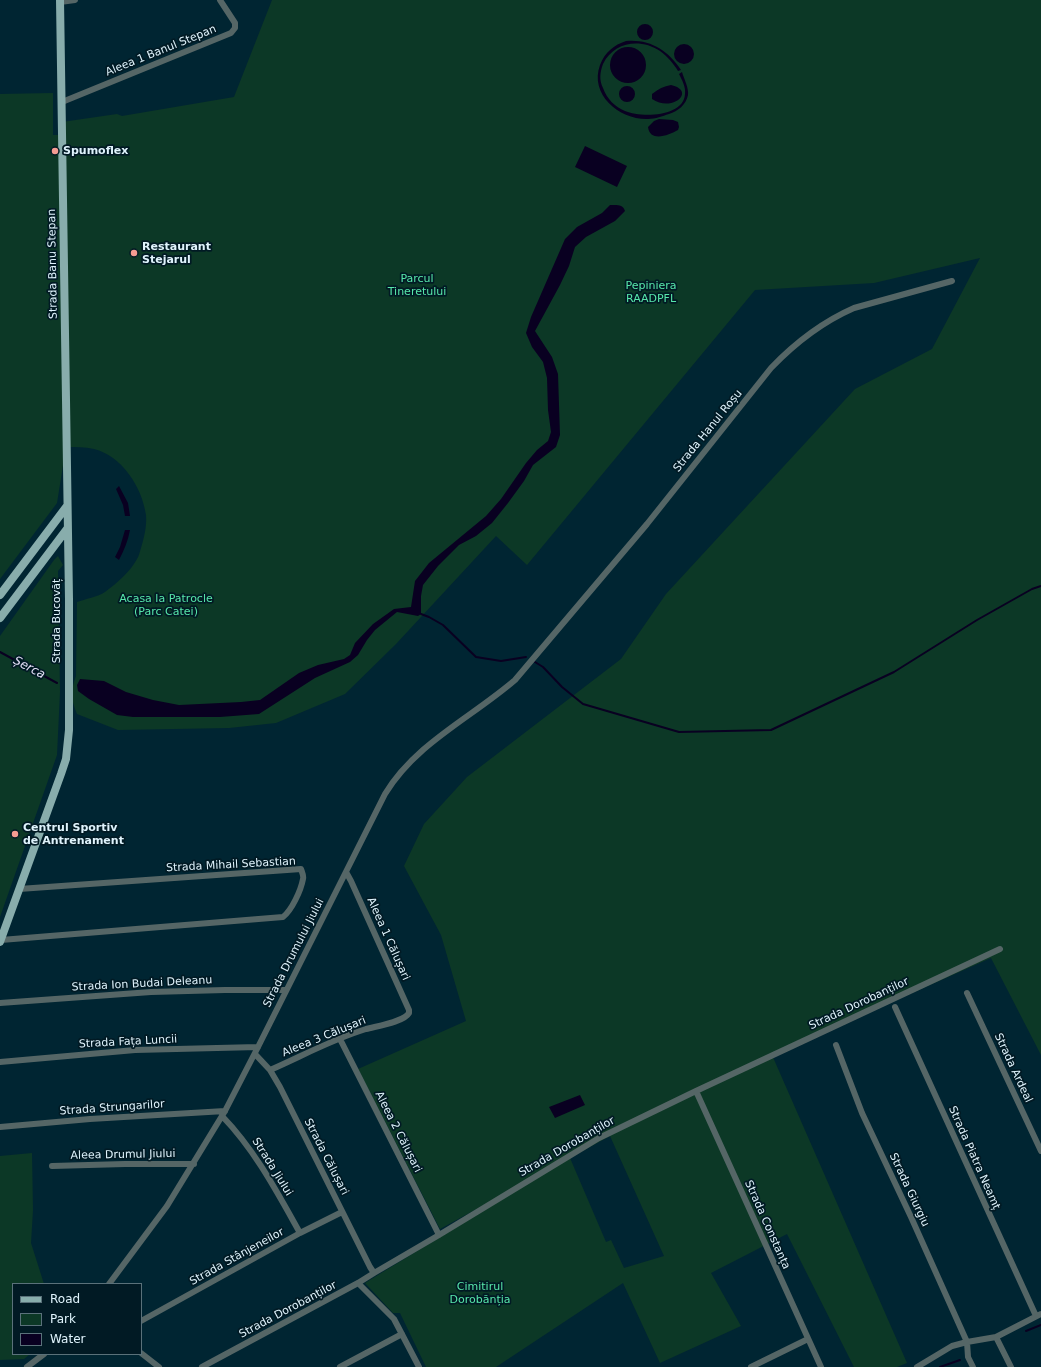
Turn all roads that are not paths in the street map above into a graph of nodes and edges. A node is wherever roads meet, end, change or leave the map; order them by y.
1 (75, 0) edge
2 (220, 0) edge
3 (60, 1) edge
4 (62, 102) junction
5 (952, 281) dead end
6 (67, 506) junction
7 (67, 529) junction
8 (0, 595) edge
9 (0, 618) edge
10 (529, 663) joint
11 (346, 872) junction
12 (19, 889) junction
13 (0, 941) edge
14 (1000, 949) dead end
15 (286, 990) junction
16 (967, 993) dead end
17 (0, 1003) edge
18 (895, 1007) dead end
19 (408, 1015) joint
20 (340, 1039) junction
21 (836, 1045) dead end
22 (258, 1047) junction
23 (254, 1054) junction
24 (0, 1062) edge
25 (270, 1070) junction
26 (696, 1091) junction
27 (223, 1114) junction
28 (0, 1127) edge
29 (1041, 1151) edge
30 (194, 1164) junction
31 (52, 1166) dead end
32 (342, 1212) junction
33 (300, 1233) junction
34 (439, 1235) junction
35 (374, 1272) junction
36 (110, 1283) edge
37 (358, 1283) junction
38 (1038, 1315) edge
39 (142, 1320) edge
40 (402, 1334) junction
41 (996, 1337) junction
42 (808, 1339) junction
43 (967, 1342) junction
44 (142, 1354) edge
45 (43, 1355) edge
46 (27, 1367) edge
47 (159, 1367) edge
48 (202, 1367) edge
49 (340, 1367) edge
50 (419, 1367) edge
51 (751, 1367) edge
52 (821, 1367) edge
53 (918, 1367) edge
54 (973, 1367) edge
55 (1011, 1367) edge

1 - 3 street
2 - 4 street, Aleea 1 Banul Stepan
3 - 4 main road, Strada Banu Stepan
4 - 6 main road, Strada Banu Stepan
5 - 10 street, Strada Hanul Roșu
6 - 7 main road, Strada Banu Stepan
6 - 8 main road
7 - 9 main road
7 - 12 main road, Strada Bucovăț
10 - 11 street, Strada Drumului Jiului
11 - 15 street, Strada Drumului Jiului
11 - 19 street, Aleea 1 Călușari
12 - 13 main road, Strada Bucovăț
12 - 13 street, Strada Mihail Sebastian
14 - 26 street, Strada Dorobanților
15 - 17 street, Strada Ion Budai Deleanu
15 - 22 street, Strada Drumului Jiului
16 - 29 street, Strada Ardeal
18 - 38 street, Strada Piatra Neamț
19 - 20 street, Aleea 3 Călușari
20 - 25 street, Aleea 3 Călușari
20 - 34 street, Aleea 2 Călușari
21 - 43 street, Strada Giurgiu
22 - 23 street, Strada Drumului Jiului
22 - 24 street, Strada Fața Luncii
23 - 25 street, Strada Călușari
23 - 27 street, Strada Drumului Jiului
25 - 32 street, Strada Călușari
26 - 34 street, Strada Dorobanților
26 - 42 street, Strada Constanța
27 - 28 street, Strada Strungarilor
27 - 30 street, Strada Drumului Jiului
27 - 33 street, Strada Jiului
30 - 31 street, Aleea Drumul Jiului
30 - 36 street, Strada Drumului Jiului
32 - 33 street, Strada Stânjeneilor
32 - 35 street, Strada Călușari
33 - 39 street, Strada Stânjeneilor
34 - 35 street, Strada Dorobanților
35 - 37 street, Strada Dorobanților
37 - 40 street
37 - 48 street, Strada Dorobanților
38 - 41 street
40 - 49 street
40 - 50 street
41 - 43 street
41 - 55 street
42 - 51 street
42 - 52 street, Strada Constanța
43 - 53 street
43 - 54 street, Strada Giurgiu
44 - 47 street
45 - 46 street

